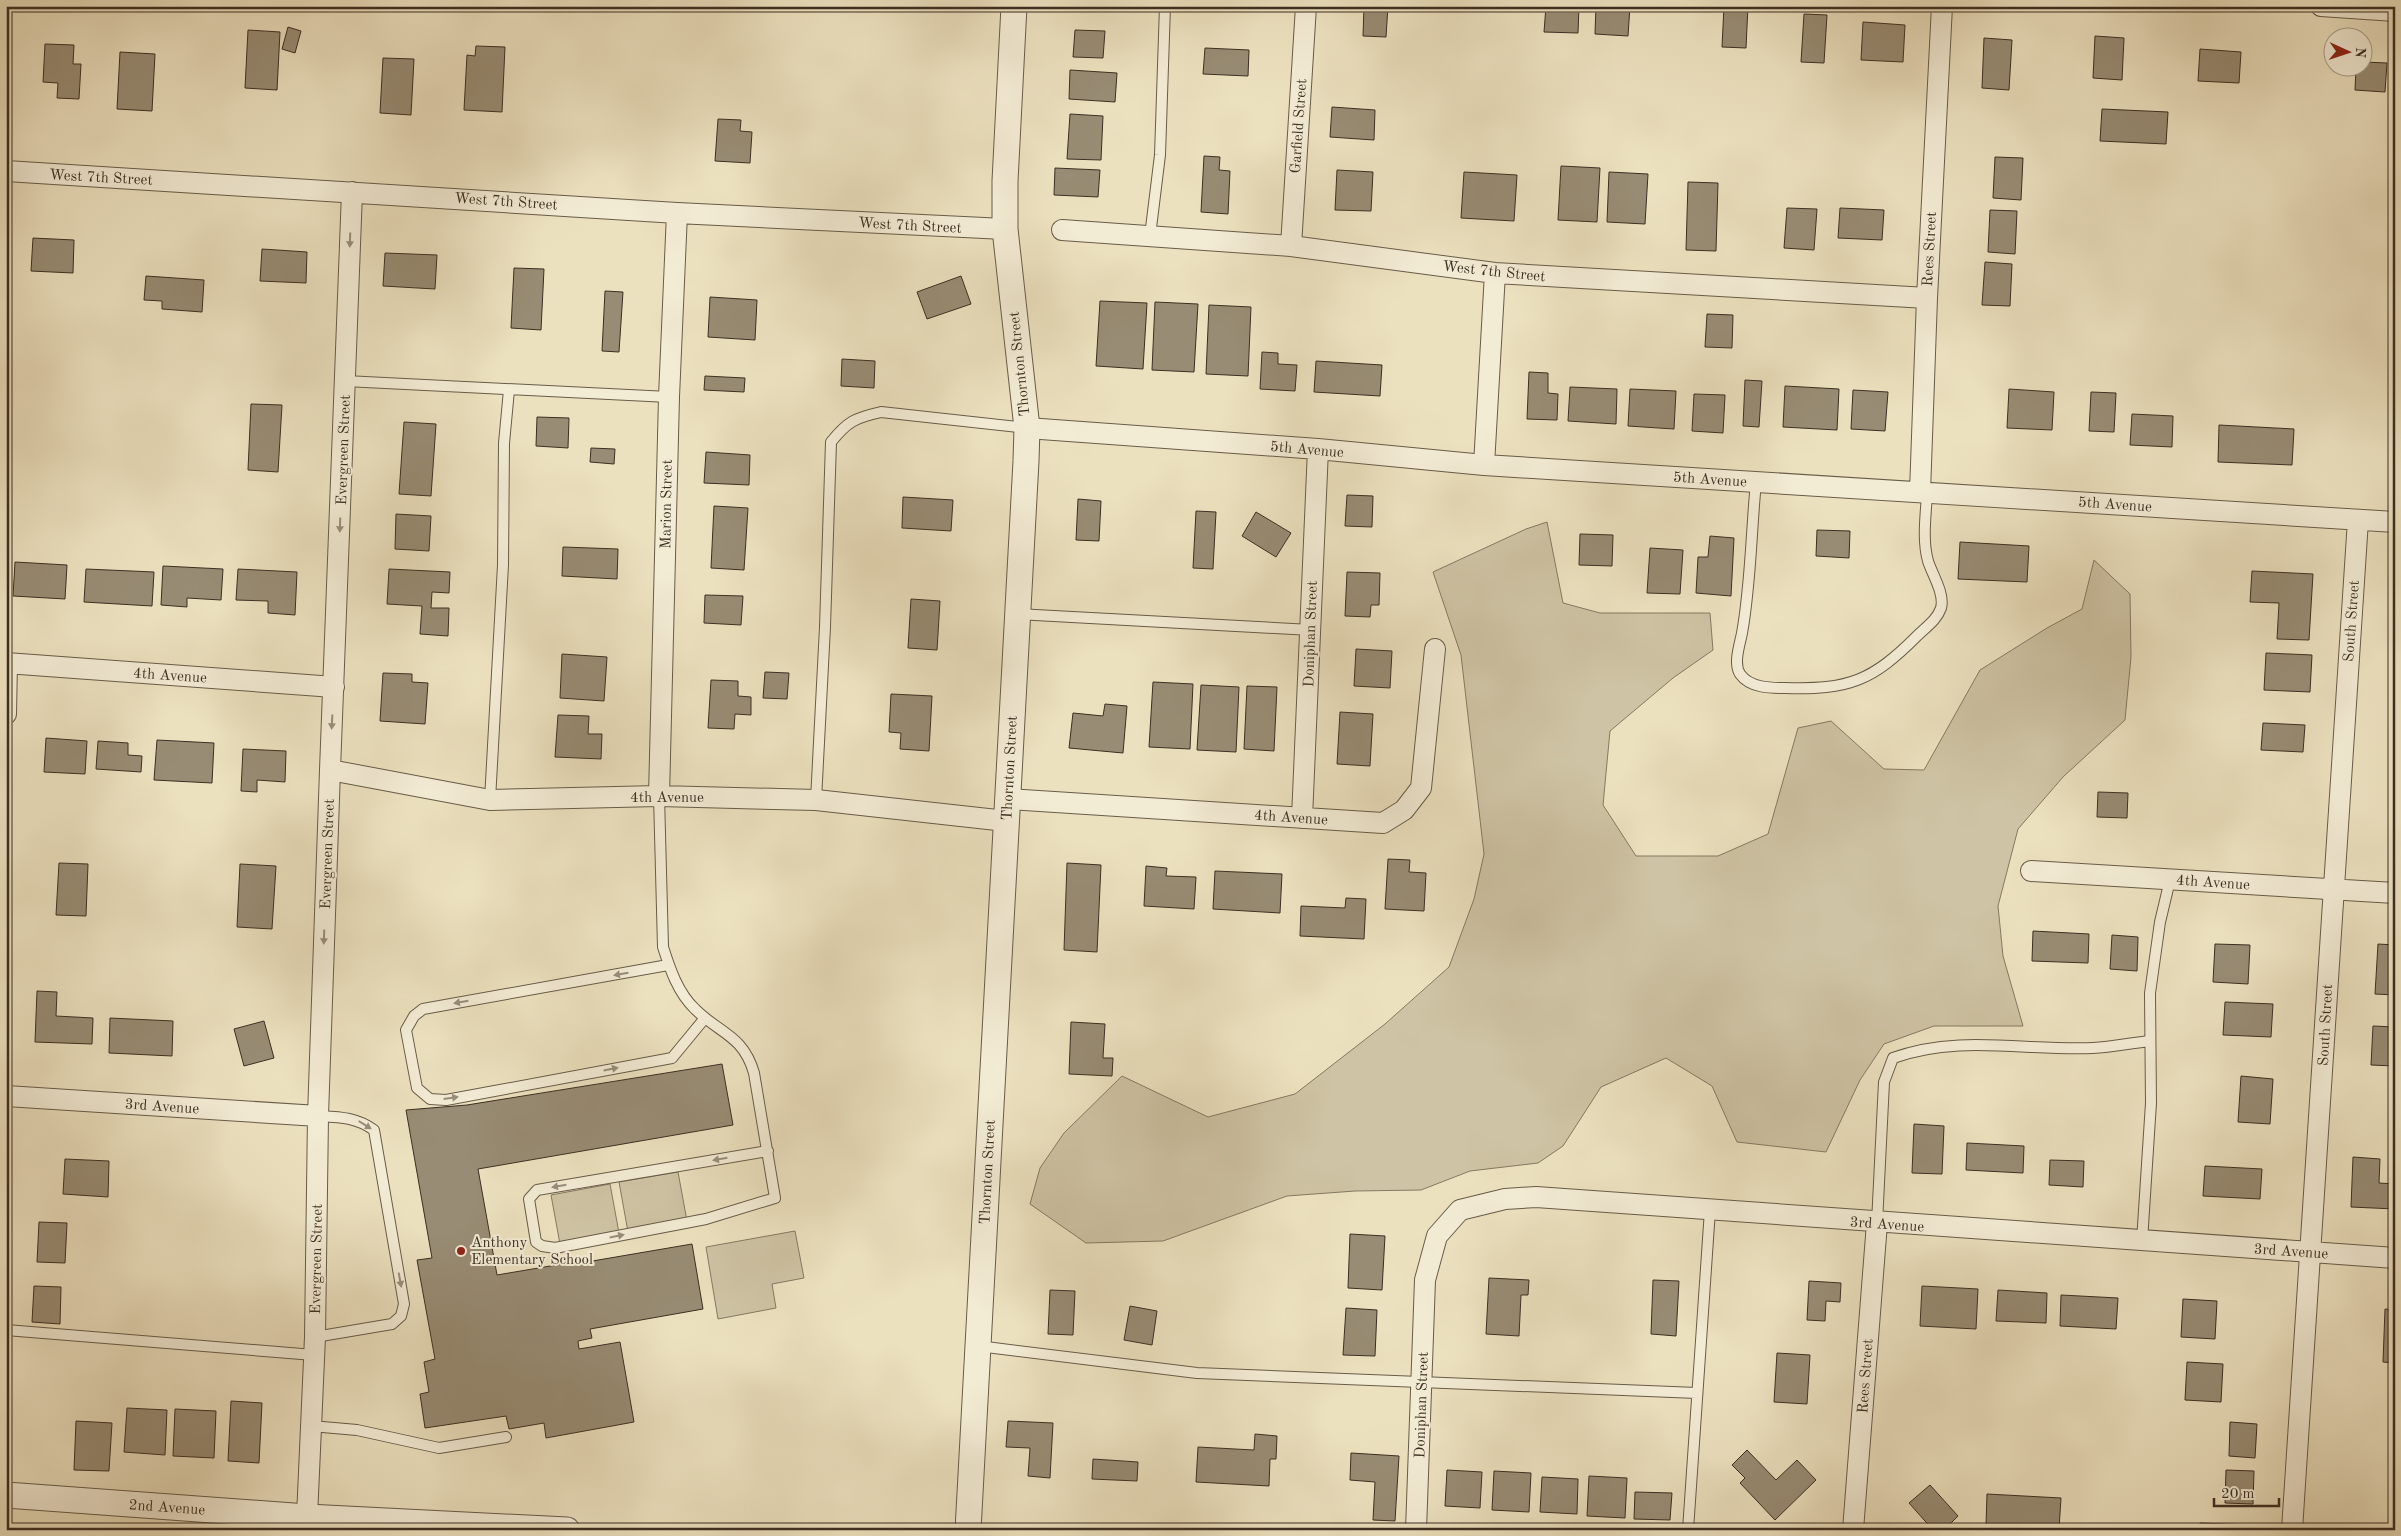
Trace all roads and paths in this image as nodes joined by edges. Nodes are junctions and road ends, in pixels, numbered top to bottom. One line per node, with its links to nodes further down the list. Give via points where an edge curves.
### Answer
1 (1014, 6): 10 (street, Thornton Street)
2 (1165, 6): 12 (lane, via 1160,155)
3 (1306, 6): 13 (street, Garfield Street)
4 (1942, 6): 15 (street, Rees Street)
5 (2321, 6): 6 (street)
6 (2395, 12)
7 (6, 171): 8 (street, West 7th Street)
8 (352, 192): 9 (street, West 7th Street); 16 (street, Evergreen Street, one-way to 16)
9 (678, 213): 10 (street, West 7th Street); 18 (street, Marion Street)
10 (1005, 230): 19 (street, Thornton Street)
11 (1062, 230): 12 (street, West 7th Street)
12 (1150, 236): 13 (street, West 7th Street)
13 (1290, 246): 14 (street, West 7th Street)
14 (1495, 274): 15 (street, West 7th Street); 21 (street)
15 (1926, 298): 23 (street, Rees Street)
16 (345, 381): 17 (lane); 30 (street, Evergreen Street, one-way to 30)
17 (509, 390): 18 (lane); 34 (lane, via 504,443 502,575)
18 (669, 397): 33 (street, Marion Street)
19 (1027, 428): 20 (street, 5th Avenue); 26 (street, Thornton Street); 35 (lane, via 881,412 858,417 845,424 831,442)
20 (1318, 449): 21 (street, 5th Avenue); 27 (street, Doniphan Street)
21 (1484, 464): 22 (street, 5th Avenue)
22 (1756, 482): 23 (street, 5th Avenue); 23 (lane, via 1747,598 1737,658 1739,672 1749,683 1770,688 1844,686 1879,671 1937,618 1942,605 1928,559)
23 (1924, 492): 24 (street, 5th Avenue)
24 (2358, 520): 25 (street, 5th Avenue); 40 (street, South Street)
25 (2395, 522)
26 (1017, 614): 27 (lane); 36 (street, Thornton Street)
27 (1311, 630): 37 (street, Doniphan Street)
28 (1435, 649): 37 (street, 4th Avenue, via 1421,788 1404,810 1382,822)
29 (7, 663): 30 (street, 4th Avenue); 31 (street)
30 (334, 687): 32 (street, Evergreen Street, one-way to 32)
31 (6, 714)
32 (330, 770): 34 (street, 4th Avenue); 46 (street, Evergreen Street, one-way to 46)
33 (659, 796): 34 (street, 4th Avenue); 35 (street, 4th Avenue); 42 (lane, via 663,947)
34 (490, 800)
35 (816, 800): 36 (street, 4th Avenue)
36 (1006, 810): 37 (street, 4th Avenue); 56 (street, Thornton Street)
37 (1302, 818)
38 (2032, 871): 39 (street, 4th Avenue)
39 (2170, 880): 40 (street, 4th Avenue); 44 (lane, via 2160,922 2150,993)
40 (2333, 890): 41 (street, 4th Avenue); 51 (street, South Street)
41 (2395, 893)
42 (668, 965): 43 (lane, via 684,996); 43 (lane, one-way to 43, via 423,1009 414,1016 406,1030 417,1088 430,1099 446,1100 672,1058)
43 (705, 1018): 47 (lane, via 744,1048 750,1061)
44 (2150, 1041): 49 (lane, via 2092,1048 1960,1044 1916,1049 1893,1058 1884,1091); 50 (lane, via 2151,1103)
45 (6, 1096): 46 (street, 3rd Avenue)
46 (318, 1116): 55 (street, Evergreen Street); 55 (lane, one-way to 55, via 361,1121 374,1130 404,1304 400,1316 392,1324)
47 (768, 1151): 47 (lane, one-way to 47, via 537,1190 529,1199 536,1242 555,1248 706,1219 775,1198)
48 (1710, 1210): 49 (street, 3rd Avenue); 53 (street, 3rd Avenue, via 1536,1197 1505,1199 1460,1210 1437,1236); 58 (lane)
49 (1877, 1223): 50 (street, 3rd Avenue); 67 (street, Rees Street)
50 (2142, 1241): 51 (street, 3rd Avenue)
51 (2311, 1253): 52 (street, 3rd Avenue); 68 (street, South Street)
52 (2395, 1258)
53 (1425, 1280): 57 (street, Doniphan Street)
54 (6, 1330): 55 (lane)
55 (314, 1346): 59 (street, Evergreen Street)
56 (978, 1346): 57 (lane, via 1197,1373); 64 (street, Thornton Street)
57 (1421, 1383): 58 (lane); 65 (street, Doniphan Street)
58 (1697, 1393): 66 (lane)
59 (311, 1426): 60 (lane, via 357,1430 439,1448); 62 (street, Evergreen Street)
60 (506, 1438)
61 (6, 1495): 62 (street, 2nd Avenue)
62 (307, 1517): 63 (street, 2nd Avenue)
63 (567, 1530)
64 (968, 1530)
65 (1416, 1530)
66 (1688, 1530)
67 (1853, 1530)
68 (2292, 1530)

